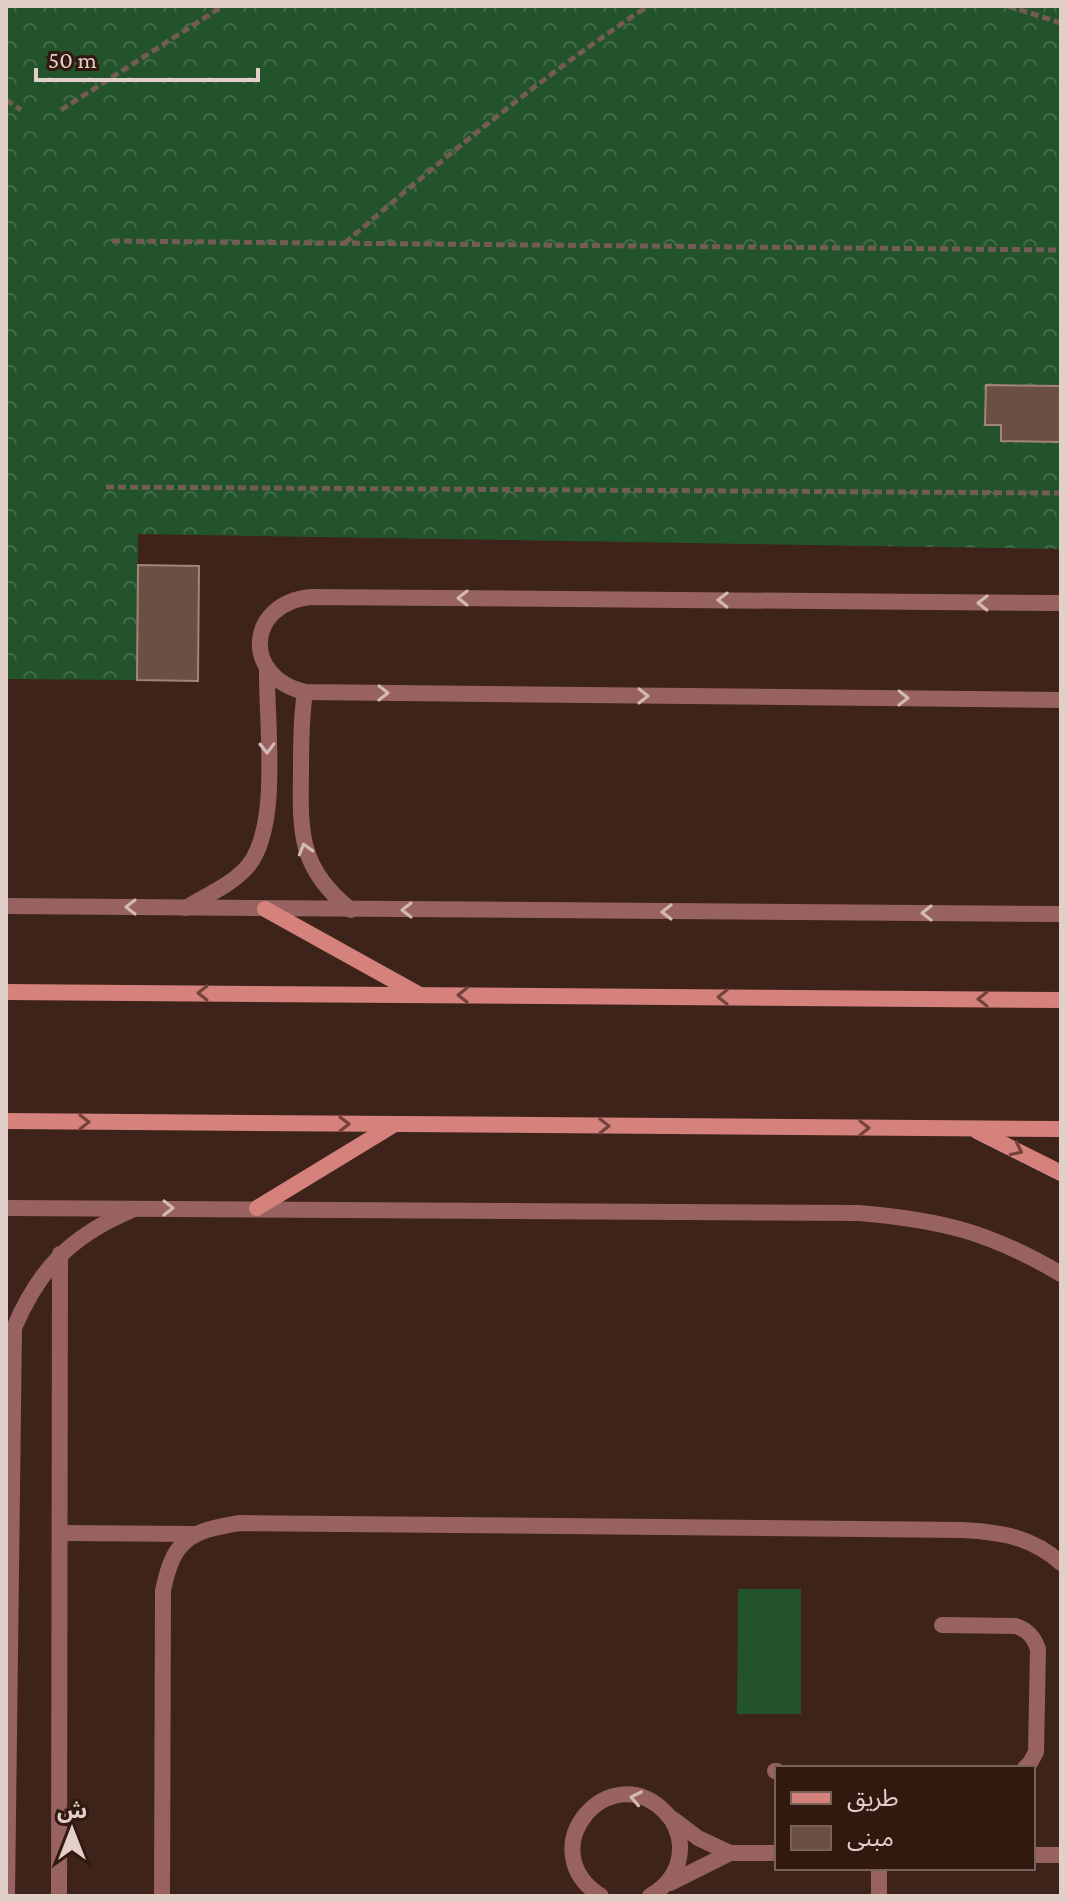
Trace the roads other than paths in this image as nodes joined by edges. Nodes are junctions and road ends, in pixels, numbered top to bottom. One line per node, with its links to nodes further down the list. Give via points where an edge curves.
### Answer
1 (1061, 603): 2 (street, one-way to 2, via 310,597 278,606 267,620 261,636)
2 (267, 670): 3 (street, via 277,681); 6 (street, one-way to 6, via 264,835 248,866)
3 (305, 692): 4 (street, one-way to 4); 8 (street, one-way to 3, via 319,880 302,841)
4 (1061, 700)
5 (6, 906): 6 (street, one-way to 5)
6 (186, 908): 7 (street)
7 (265, 909): 8 (street); 11 (main road)
8 (351, 910): 9 (street, one-way to 8)
9 (1061, 914)
10 (6, 992): 11 (main road, one-way to 10)
11 (419, 995): 12 (main road, one-way to 11)
12 (1061, 1000)
13 (6, 1121): 14 (main road, one-way to 14)
14 (395, 1124): 15 (main road, one-way to 15); 20 (main road)
15 (972, 1129): 16 (main road); 17 (main road, one-way to 17)
16 (1061, 1129)
17 (1061, 1173)
18 (138, 1207): 19 (street); 20 (street, one-way to 20); 21 (street, via 83,1235)
19 (6, 1208)
20 (257, 1208): 22 (street, via 859,1213 971,1231)
21 (60, 1254): 23 (street); 36 (street, via 41,1276 14,1328)
22 (1061, 1274)
23 (60, 1533): 24 (street); 37 (street)
24 (195, 1534): 25 (street, via 240,1523 963,1530 1026,1539); 38 (street, via 173,1555 163,1591)
25 (1061, 1563)
26 (942, 1625): 27 (street, via 1016,1626 1036,1641 1036,1752)
27 (1027, 1766)
28 (670, 1817): 29 (street); 34 (street, via 680,1853); 35 (street, one-way to 35, via 644,1797 628,1795 611,1796 590,1809 572,1845 580,1877)
29 (730, 1853): 30 (street); 34 (street)
30 (775, 1853)
31 (1035, 1855): 32 (street)
32 (1061, 1855)
33 (879, 1870): 39 (street)
34 (658, 1892)
35 (595, 1894)
36 (7, 1896)
37 (59, 1896)
38 (162, 1896)
39 (879, 1896)

